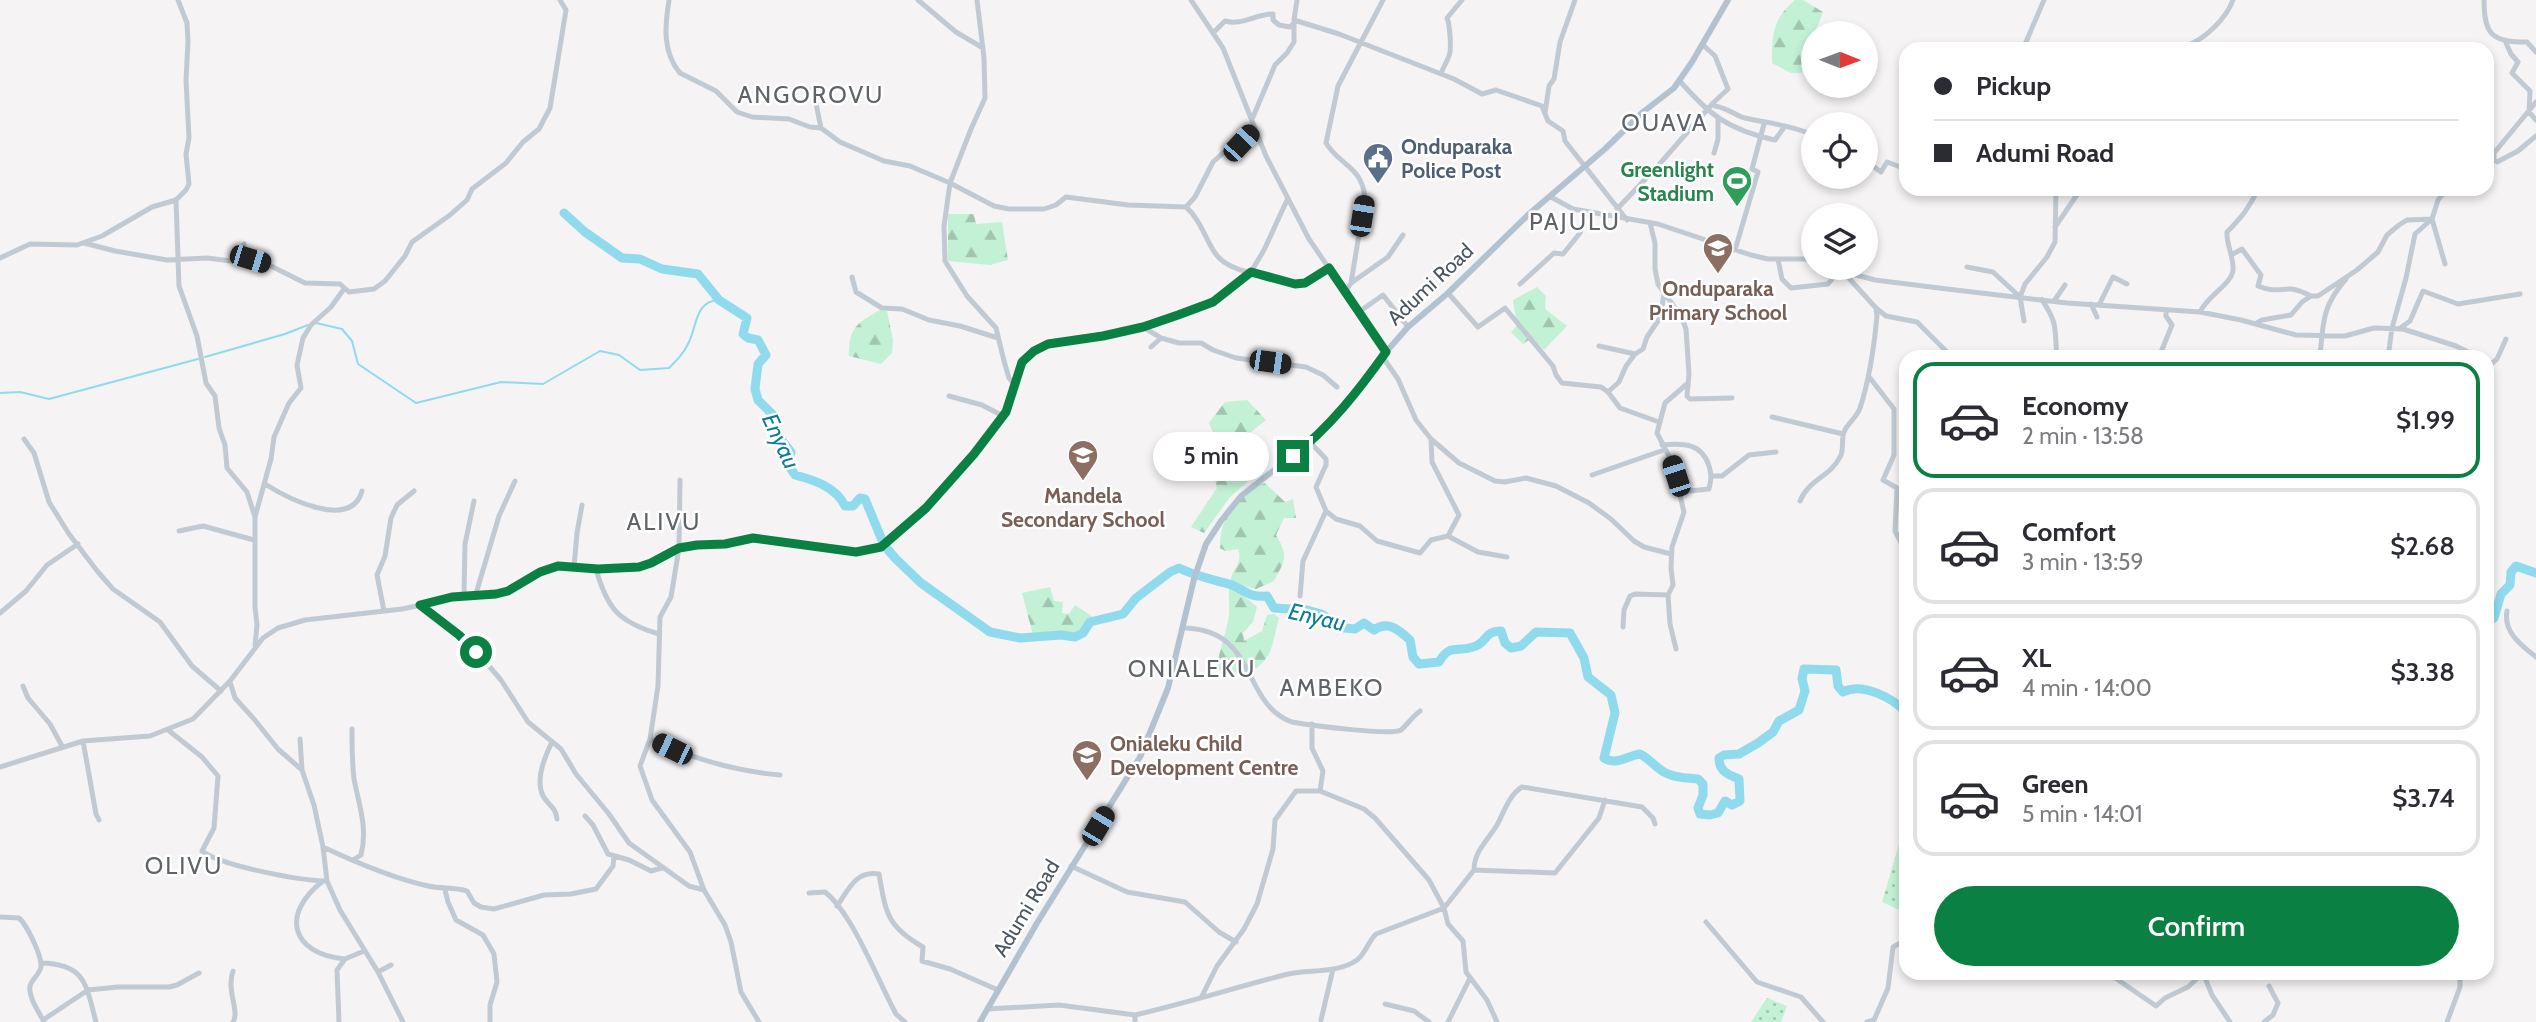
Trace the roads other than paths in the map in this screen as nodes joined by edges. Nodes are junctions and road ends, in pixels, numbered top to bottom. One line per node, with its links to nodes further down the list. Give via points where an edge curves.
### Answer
1 (178, 0): 54 (street, via 187,23 190,138 188,188)
2 (560, 0): 86 (street, via 566,10 561,49 550,108 539,129 493,175 472,189 467,200 443,222 412,242 385,281 374,289)
3 (669, 0): 37 (street, via 666,40 680,73 716,91 737,112)
4 (918, 0): 22 (street)
5 (977, 0): 22 (street)
6 (1191, 0): 16 (street)
7 (1297, 0): 15 (street)
8 (1383, 0): 19 (street)
9 (1462, 0): 24 (street, via 1447,18 1450,52)
10 (1575, 0): 31 (street, via 1560,42)
11 (1728, 0): 21 (main road, Adumi Road)
12 (2044, 0): 17 (street)
13 (2233, 0): 18 (street, via 2207,33)
14 (2484, 0): 20 (street, via 2490,32)
15 (1294, 20): 16 (street, via 1290,27 1279,25 1273,14 1259,14 1238,23 1225,21); 19 (street); 32 (street, via 1294,42 1275,65)
16 (1214, 32): 32 (street)
17 (2026, 42)
18 (2192, 42)
19 (1362, 43): 24 (street); 82 (street, via 1338,86 1326,143 1353,169 1364,188)
20 (2506, 43): 23 (street, via 2527,43); 30 (street, via 2518,62 2512,73 2530,91)
21 (1703, 45): 25 (main road, Adumi Road); 28 (street, via 1715,56 1728,89)
22 (983, 48): 47 (street, via 985,98)
23 (2536, 52)
24 (1441, 74): 31 (street, via 1482,94 1496,90 1542,106)
25 (1679, 80): 29 (street); 44 (main road, Adumi Road)
26 (813, 89): 37 (street)
27 (2536, 102): 30 (street)
28 (1713, 103): 29 (street); 35 (street)
29 (1707, 109): 33 (street); 56 (street)
30 (2529, 112): 34 (street); 43 (street)
31 (1545, 113): 44 (street)
32 (1252, 118): 38 (street)
33 (1718, 119): 41 (street); 42 (street)
34 (2536, 120)
35 (1764, 124): 36 (street); 41 (street)
36 (1785, 126): 39 (street); 41 (street, via 1774,140)
37 (821, 128): 47 (street, via 840,142)
38 (1255, 128): 53 (street); 55 (street, via 1213,162)
39 (1801, 130)
40 (2536, 136): 43 (street, via 2506,159 2497,162)
41 (1760, 137): 66 (street, via 1752,169 1758,172)
42 (1714, 153)
43 (2494, 153)
44 (1585, 165): 52 (main road, Adumi Road); 56 (street)
45 (1899, 166): 46 (street, via 1887,162 1881,172)
46 (1878, 170)
47 (950, 183): 55 (street, via 1009,209 1044,209 1066,197); 109 (street, via 945,261 967,296 994,325)
48 (2056, 196): 62 (street)
49 (2076, 196): 62 (street)
50 (2254, 196): 67 (street, via 2227,232)
51 (2441, 196): 59 (street)
52 (1551, 197): 57 (street); 88 (main road, Adumi Road)
53 (1288, 198): 75 (street); 76 (street)
54 (176, 200): 64 (street, via 152,207); 72 (street)
55 (1186, 207): 76 (street, via 1223,263)
56 (1617, 209): 58 (street); 60 (street)
57 (1587, 212): 58 (street); 83 (street, via 1580,233 1563,254 1554,253)
58 (1607, 213): 60 (street)
59 (2431, 219): 73 (street); 78 (street, via 2399,225 2378,252); 106 (street, via 2415,234)
60 (1627, 220): 61 (street)
61 (1650, 223): 66 (street); 89 (street, via 1656,279)
62 (2055, 227): 92 (street, via 2055,242)
63 (1403, 235): 82 (street, via 1388,257)
64 (84, 243): 68 (street, via 30,244); 72 (street)
65 (244, 243): 69 (street)
66 (1735, 250): 70 (street)
67 (2231, 255): 91 (street, via 2242,249 2261,275 2258,286 2290,288); 100 (street, via 2232,275)
68 (0, 258)
69 (240, 259): 72 (street); 86 (street, via 269,265 305,283 333,282)
70 (1778, 259): 71 (street); 79 (street, via 1782,279 1791,288)
71 (1801, 259)
72 (177, 260): 152 (street, via 181,293 197,336 206,383 215,396 227,468 247,492)
73 (2445, 264)
74 (1967, 267): 92 (street, via 1993,272)
75 (1329, 268): 76 (street, via 1295,284); 87 (street)
76 (1251, 272): 104 (street, via 1213,302)
77 (852, 277): 109 (street, via 856,292 881,308 902,309)
78 (2348, 277): 91 (street); 108 (street, via 2326,306)
79 (1832, 280)
80 (1849, 280): 97 (street)
81 (1874, 280): 92 (street)
82 (1351, 283): 87 (street)
83 (1520, 284)
84 (2127, 284): 96 (street, via 2113,277)
85 (2065, 285): 94 (street)
86 (344, 289): 143 (street, via 303,338 297,365 301,388 274,437)
87 (1346, 291): 99 (street)
88 (1448, 293): 105 (main road, Adumi Road); 127 (street, via 1478,327 1505,308 1562,383 1595,385)
89 (1664, 294): 121 (street, via 1660,318 1643,349); 124 (street, via 1686,329)
90 (2520, 294): 107 (street, via 2458,304 2423,291 2410,321)
91 (2311, 296): 103 (street, via 2291,315)
92 (2020, 297): 93 (street); 102 (street)
93 (2042, 300): 94 (street); 115 (street, via 2052,315)
94 (2054, 301): 95 (street)
95 (2091, 304): 96 (street); 101 (street)
96 (2099, 304): 98 (street)
97 (1876, 308): 114 (street, via 1886,316 1917,322); 123 (street)
98 (2166, 310): 100 (street); 116 (street, via 2172,325)
99 (1359, 312): 105 (street, via 1383,295); 120 (street)
100 (2200, 312): 103 (street)
101 (2097, 317)
102 (2024, 321)
103 (2255, 324): 108 (street, via 2283,333)
104 (1143, 327): 110 (street); 125 (street, via 1040,347 1022,362)
105 (1408, 327): 120 (main road, Adumi Road)
106 (2392, 328): 107 (street); 108 (street); 118 (street)
107 (2399, 329): 119 (street)
108 (2322, 336): 117 (street)
109 (998, 338): 125 (street)
110 (1161, 338): 113 (street); 126 (street, via 1201,343 1241,359 1306,367)
111 (2506, 339): 122 (street)
112 (1600, 346): 121 (street)
113 (1151, 347)
114 (1945, 350)
115 (2057, 350)
116 (2162, 350)
117 (2321, 350)
118 (2389, 350)
119 (2464, 350)
120 (1384, 354): 135 (street, via 1411,411); 136 (main road, Adumi Road, via 1349,402)
121 (1635, 354): 127 (street)
122 (2494, 362)
123 (1870, 378): 133 (street, via 1859,410); 144 (street, via 1894,410 1894,455 1883,480)
124 (1688, 383): 129 (street, via 1688,398); 132 (street, via 1665,403)
125 (1014, 384): 130 (street)
126 (1337, 387)
127 (1608, 392): 132 (street, via 1620,408)
128 (949, 396): 130 (street)
129 (1732, 398)
130 (1003, 416): 158 (street, via 926,508 883,544 856,552 753,538)
131 (1772, 417): 133 (street)
132 (1659, 422): 137 (street, via 1657,433)
133 (1843, 434): 149 (street, via 1840,457 1807,487)
134 (24, 439): 157 (street, via 37,460 49,502)
135 (1431, 439): 154 (street, via 1432,462 1459,514); 159 (street, via 1484,477 1501,482 1526,478 1556,486 1611,519 1644,547)
136 (1310, 442): 151 (street, via 1326,459 1316,487); 171 (main road, Adumi Road, via 1232,506 1206,544)
137 (1663, 447): 139 (street); 140 (street, via 1684,444 1699,449); 147 (street)
138 (1776, 452): 140 (street, via 1749,455 1721,476)
139 (1592, 475)
140 (1712, 476): 147 (street, via 1707,490)
141 (680, 480): 158 (street)
142 (515, 481): 166 (street, via 499,516)
143 (265, 484): 145 (street, via 298,501 342,511 352,507); 152 (street)
144 (1897, 489): 155 (street, via 1895,531)
145 (362, 491)
146 (414, 491): 168 (street, via 397,505 390,519 377,575)
147 (1680, 492): 159 (street, via 1683,518)
148 (474, 501): 163 (street, via 465,544)
149 (1800, 501)
150 (582, 505): 161 (street)
151 (1326, 511): 154 (street, via 1360,526 1377,541 1420,553 1431,540); 164 (street, via 1303,561)
152 (255, 517): 156 (street)
153 (179, 531): 156 (street, via 203,526)
154 (1448, 536): 160 (street, via 1478,552)
155 (1899, 539)
156 (254, 540): 174 (street)
157 (78, 544): 170 (street, via 47,565); 179 (street, via 113,589 160,622 192,666)
158 (679, 548): 162 (street, via 639,567); 173 (street)
159 (1671, 554): 165 (street, via 1673,585)
160 (1507, 557)
161 (574, 567): 162 (street); 166 (street, via 551,568 508,591)
162 (596, 569): 173 (street, via 612,609 638,628)
163 (464, 596): 166 (street); 167 (street)
164 (1300, 596)
165 (1668, 596): 172 (street, via 1630,596); 175 (street)
166 (475, 597)
167 (420, 605): 168 (street); 187 (street, via 476,652 528,722)
168 (384, 611): 174 (street, via 288,624 263,638)
169 (2507, 611): 176 (street, via 2509,630)
170 (0, 613)
171 (1183, 628): 181 (street, via 1214,634 1232,645 1277,714 1292,722); 201 (main road, Adumi Road, via 1168,688 1148,740)
172 (1623, 628)
173 (659, 634): 185 (street)
174 (255, 649): 177 (street)
175 (1676, 649)
176 (2536, 657)
177 (230, 681): 179 (street); 190 (street, via 235,698)
178 (23, 686): 188 (street)
179 (221, 691): 183 (street, via 193,719)
180 (1420, 711): 181 (street, via 1400,730)
181 (1312, 724): 192 (street, via 1312,748 1323,771)
182 (352, 729): 200 (street, via 352,762 364,840 361,855)
183 (169, 730): 186 (street, via 150,736); 204 (street, via 218,776 215,828 202,851 244,867)
184 (300, 739): 190 (street)
185 (650, 739): 191 (street, via 722,767); 206 (street, via 640,766 645,785 690,852)
186 (83, 741): 188 (street); 196 (street)
187 (552, 742): 195 (street, via 544,759 541,786); 202 (street, via 629,843)
188 (62, 746): 189 (street)
189 (0, 767)
190 (302, 770): 198 (street)
191 (780, 775)
192 (1320, 791): 209 (street, via 1375,818 1429,880); 212 (street, via 1296,791 1277,817 1263,889)
193 (1605, 800): 197 (street, via 1642,807); 203 (street, via 1599,818 1555,873); 203 (street, via 1522,787 1482,844)
194 (585, 816): 199 (street, via 604,851)
195 (557, 819)
196 (99, 820)
197 (1655, 824)
198 (323, 847): 200 (street); 204 (street)
199 (614, 856): 202 (street, via 651,870); 205 (street, via 613,866 596,889 544,895 501,909 481,907 467,891)
200 (353, 860): 205 (street)
201 (1071, 866): 212 (street, via 1127,892 1185,902); 229 (main road, Adumi Road)
202 (662, 868): 206 (street, via 689,887)
203 (1474, 870): 209 (street)
204 (325, 881): 214 (street); 215 (street, via 306,896 298,916 298,933 311,950)
205 (445, 890): 240 (street, via 456,920 483,935 494,954 497,982)
206 (704, 890): 241 (street, via 729,934 741,992)
207 (809, 893): 208 (street, via 825,892)
208 (837, 906): 229 (street, via 855,879 879,874 891,921 900,933 923,947 922,961); 242 (street, via 896,1014)
209 (1444, 908): 218 (street, via 1376,934 1360,957); 222 (street, via 1448,924 1463,941)
210 (0, 917): 216 (street, via 19,918 25,924)
211 (1706, 922): 247 (street, via 1757,982 1801,997)
212 (1236, 942): 230 (street)
213 (1899, 944): 248 (street, via 1893,947 1887,992 1874,1020)
214 (364, 951): 215 (street); 220 (street)
215 (345, 960): 238 (street, via 336,976)
216 (41, 963): 228 (street, via 68,965); 235 (street, via 30,988)
217 (391, 965): 220 (street)
218 (1333, 969): 230 (street, via 1289,974); 234 (street)
219 (233, 971): 237 (street)
220 (378, 972): 239 (street)
221 (199, 973): 228 (street, via 169,987)
222 (1470, 978): 245 (street); 246 (street)
223 (2118, 980): 224 (street, via 2155,1006)
224 (2196, 980)
225 (2206, 980): 249 (street)
226 (2460, 980): 251 (street)
227 (2269, 986): 250 (street, via 2278,1003)
228 (88, 990): 235 (street); 236 (street)
229 (998, 990): 232 (main road, Adumi Road)
230 (1202, 996): 233 (street)
231 (1385, 1004): 244 (street, via 1414,1011)
232 (987, 1009): 233 (street, via 1059,1005); 243 (main road, Adumi Road)
233 (1135, 1019)
234 (1321, 1020)
235 (44, 1021)
236 (96, 1022)
237 (233, 1022)
238 (339, 1022)
239 (403, 1022)
240 (490, 1022)
241 (759, 1022)
242 (905, 1022)
243 (980, 1022)
244 (1429, 1022)
245 (1448, 1022)
246 (1496, 1022)
247 (1823, 1022)
248 (1867, 1022)
249 (2230, 1022)
250 (2264, 1022)
251 (2447, 1022)

